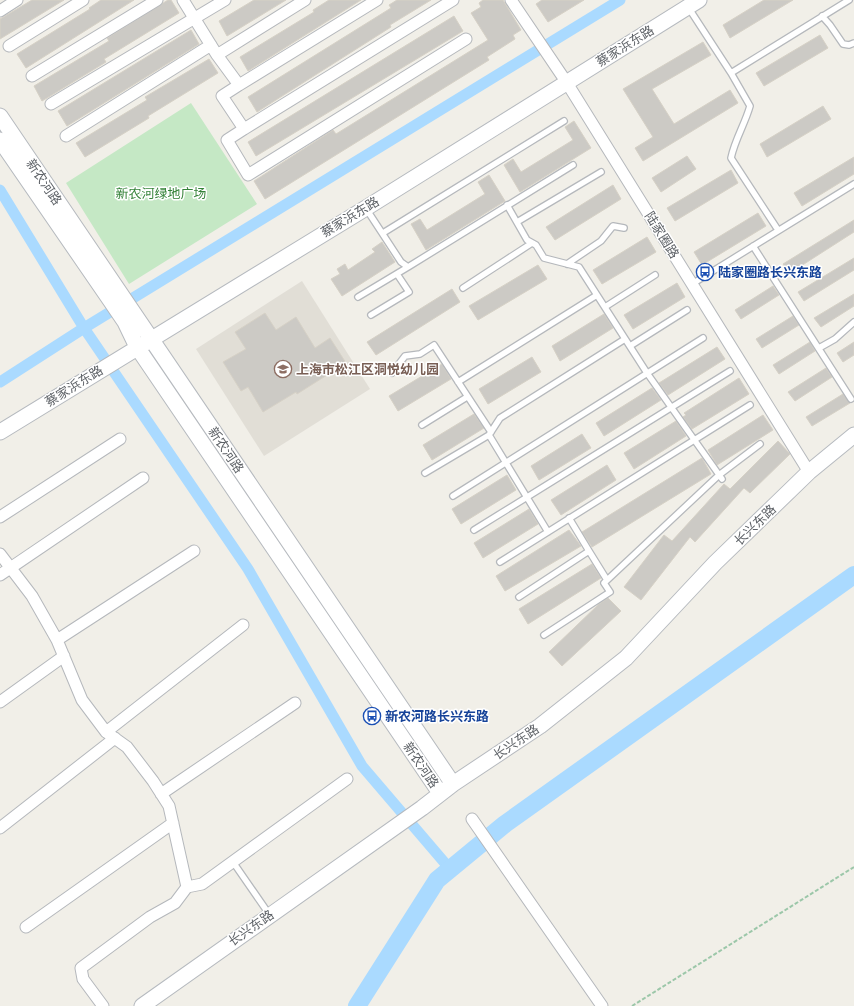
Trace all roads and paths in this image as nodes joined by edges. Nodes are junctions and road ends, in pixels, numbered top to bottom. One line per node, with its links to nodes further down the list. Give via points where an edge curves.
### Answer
1 (17, 0): 12 (street)
2 (83, 0): 18 (street)
3 (157, 0): 21 (street)
4 (183, 0): 14 (street)
5 (225, 0): 14 (street)
6 (306, 0): 19 (street)
7 (378, 0): 23 (street)
8 (454, 0): 27 (street)
9 (512, 0): 22 (street, 陆家圈路)
10 (848, 0): 13 (lane)
11 (693, 3): 20 (lane); 22 (street, 蔡家浜东路)
12 (0, 11)
13 (822, 16): 16 (lane, via 843,44); 20 (lane)
14 (194, 18): 17 (street); 24 (street)
15 (466, 39): 27 (street, via 248,175 227,140)
16 (854, 43)
17 (211, 45): 19 (street); 28 (street)
18 (9, 46)
19 (217, 54): 23 (street)
20 (731, 73): 37 (lane, via 750,106 735,140 731,158)
21 (32, 76)
22 (567, 83): 34 (street, 蔡家浜东路); 45 (street, 陆家圈路)
23 (239, 86): 27 (street, via 222,96)
24 (51, 104)
25 (0, 116): 48 (street, 新农河路)
26 (564, 121): 38 (lane)
27 (244, 129)
28 (66, 136)
29 (0, 140): 48 (street, 新农河路)
30 (573, 164): 33 (lane)
31 (601, 172): 35 (lane)
32 (854, 184): 37 (lane)
33 (507, 206): 35 (lane); 42 (lane)
34 (366, 208): 38 (lane); 56 (street, 蔡家浜东路)
35 (517, 222): 39 (lane, via 527,240)
36 (624, 228): 41 (lane, via 613,226 601,241)
37 (778, 230): 40 (lane)
38 (383, 233): 42 (lane, via 401,262)
39 (532, 243): 41 (lane, via 544,258); 46 (lane)
40 (753, 246): 45 (lane); 60 (lane)
41 (567, 264): 47 (lane, via 579,267)
42 (408, 267): 43 (lane)
43 (397, 274): 49 (lane); 52 (lane, via 409,292)
44 (655, 275): 50 (lane)
45 (692, 284): 77 (street, 陆家圈路)
46 (463, 288)
47 (597, 295): 50 (lane); 64 (lane)
48 (115, 297): 53 (street, 新农河路)
49 (358, 297)
50 (604, 307): 57 (lane)
51 (687, 310): 58 (lane)
52 (372, 315)
53 (130, 320): 56 (street, 新农河路); 59 (street, 新农河路)
54 (854, 322): 60 (lane, via 835,339)
55 (702, 338): 62 (lane)
56 (150, 339): 59 (street, 蔡家浜东路); 103 (street, 新农河路)
57 (625, 339): 58 (lane); 71 (lane, via 500,418)
58 (630, 346): 62 (lane)
59 (137, 347): 70 (street, 蔡家浜东路); 104 (street, 新农河路)
60 (819, 348): 66 (lane)
61 (730, 371): 68 (lane)
62 (647, 372): 68 (lane); 76 (lane)
63 (392, 373): 64 (lane, via 405,356 420,354 434,346)
64 (458, 382): 65 (lane)
65 (467, 397): 69 (lane); 71 (lane)
66 (852, 399)
67 (750, 405): 74 (lane)
68 (672, 407): 74 (lane); 82 (lane)
69 (422, 425)
70 (0, 432)
71 (490, 434): 76 (lane); 78 (lane)
72 (854, 435): 77 (street, 长兴东路)
73 (120, 439): 83 (street)
74 (695, 440): 79 (lane); 84 (lane)
75 (760, 444): 79 (lane)
76 (506, 462): 81 (lane); 82 (lane)
77 (809, 472): 103 (street, 长兴东路, via 715,563 626,658 540,726)
78 (425, 473)
79 (721, 477): 93 (lane)
80 (143, 478): 91 (street)
81 (453, 496)
82 (527, 497): 85 (lane); 86 (lane)
83 (0, 516)
84 (569, 518): 86 (lane); 88 (lane)
85 (474, 530)
86 (548, 532): 90 (lane)
87 (194, 551): 97 (street)
88 (589, 551): 93 (lane); 94 (lane)
89 (0, 554): 91 (street)
90 (500, 562)
91 (10, 568): 92 (street); 97 (street, via 32,596)
92 (0, 574)
93 (607, 580): 96 (lane, via 604,583 610,592)
94 (519, 597)
95 (243, 625): 101 (street)
96 (544, 635)
97 (57, 640): 98 (street)
98 (64, 656): 99 (street); 101 (street, via 82,700)
99 (0, 702)
100 (295, 702): 105 (street)
101 (111, 735): 105 (street, via 127,747); 108 (street)
102 (347, 779): 109 (street)
103 (453, 784): 104 (street, 长兴东路)
104 (440, 793): 112 (street, 长兴东路)
105 (161, 794): 107 (street, via 169,806)
106 (472, 819): 116 (street)
107 (173, 823): 111 (street); 113 (street)
108 (0, 828)
109 (232, 862): 111 (street, via 202,884); 112 (lane)
110 (854, 867): 117 (path)
111 (187, 887): 114 (street, via 175,903 150,917 80,968 83,979)
112 (270, 915): 115 (street, 长兴东路)
113 (26, 926)
114 (103, 1006)
115 (142, 1006)
116 (602, 1006)
117 (632, 1006)

